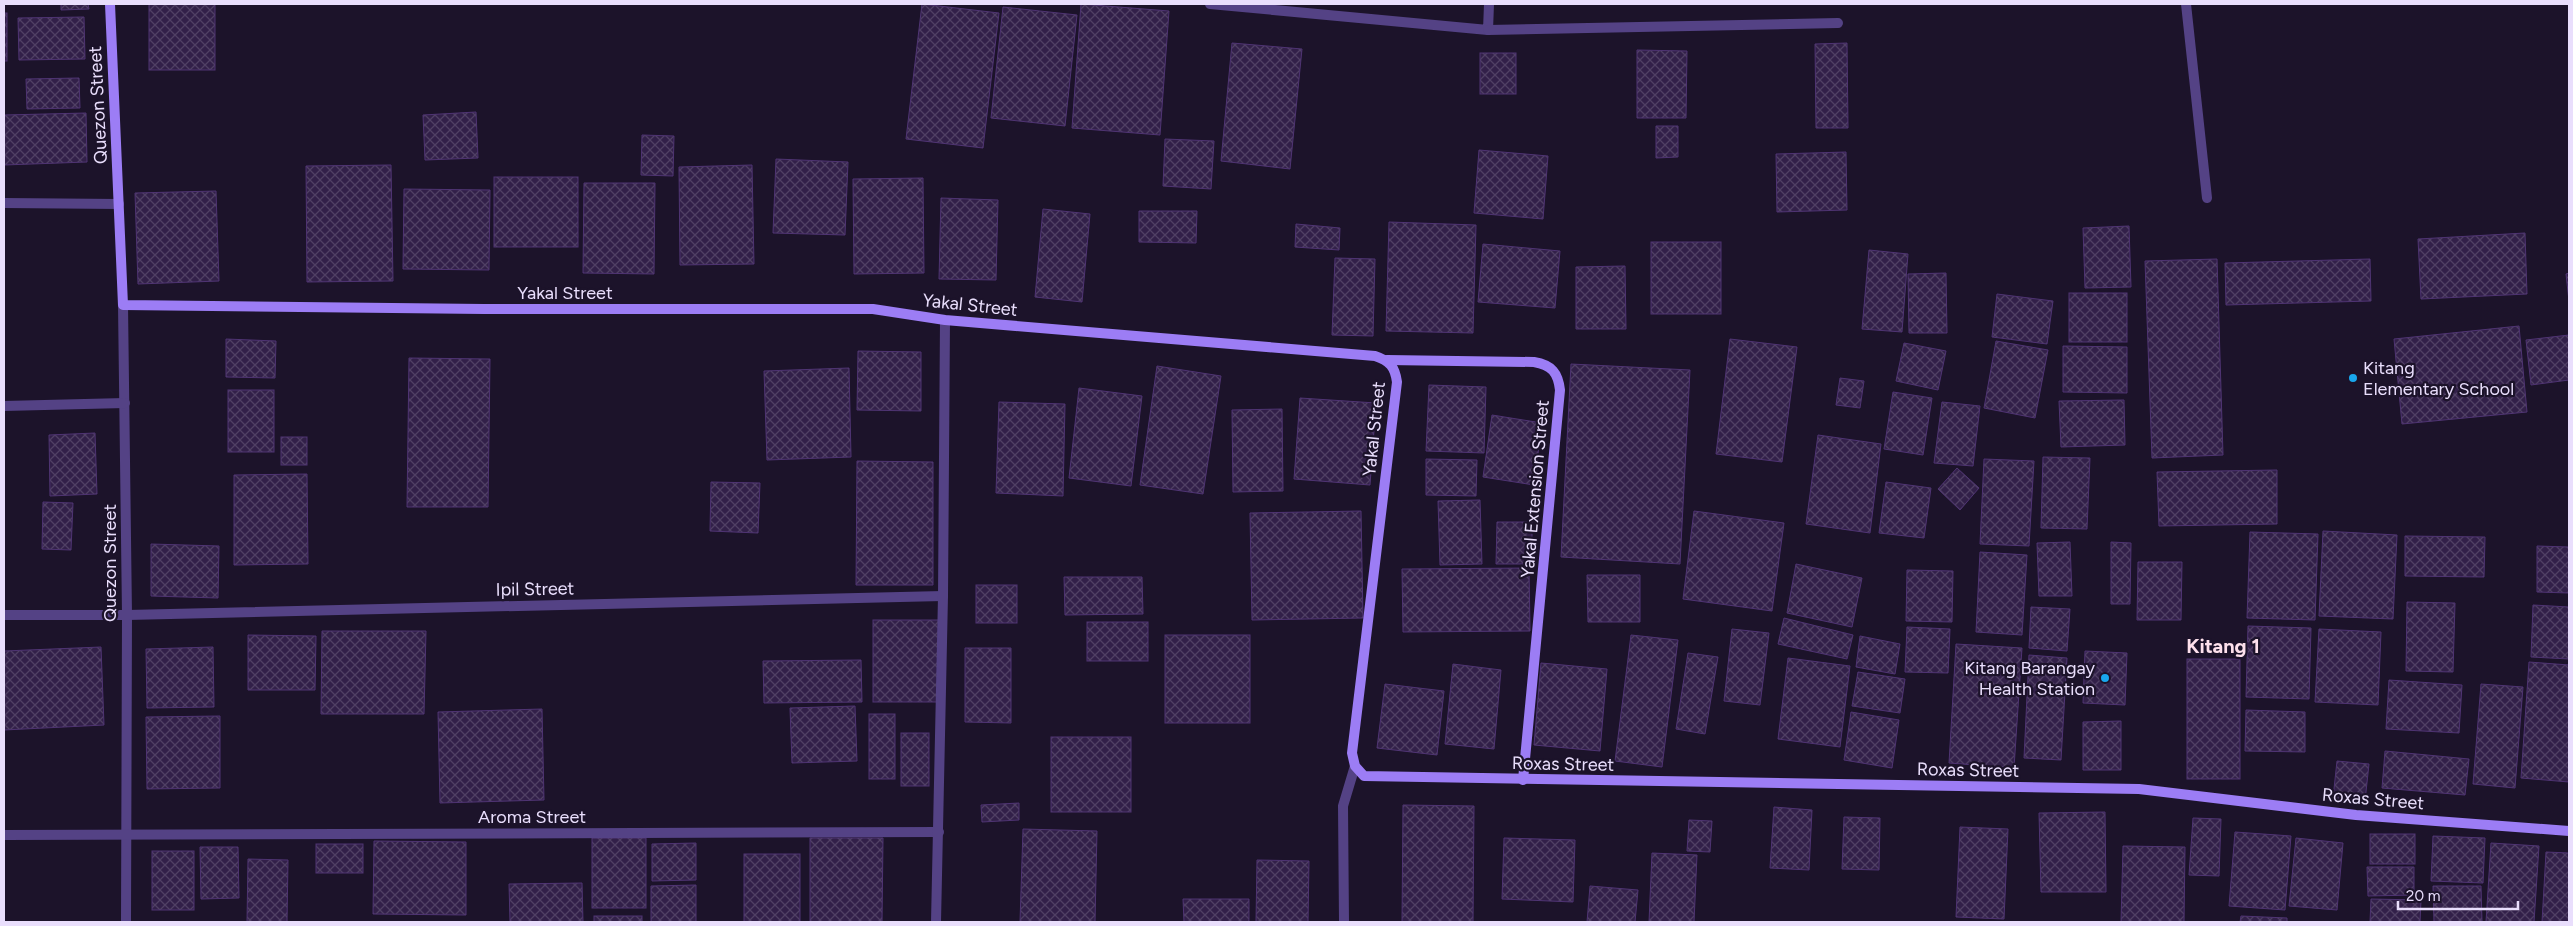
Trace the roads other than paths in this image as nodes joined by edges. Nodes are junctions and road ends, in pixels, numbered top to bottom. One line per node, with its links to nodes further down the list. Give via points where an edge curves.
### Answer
1 (110, 4): 9 (street, Quezon Street)
2 (1210, 4): 6 (street)
3 (1489, 4): 6 (street)
4 (2186, 4): 7 (street)
5 (1838, 23): 6 (street)
6 (1488, 30)
7 (2207, 198)
8 (4, 203): 9 (street)
9 (119, 204): 10 (street, Quezon Street)
10 (123, 306): 11 (street, Yakal Street, via 874,309); 13 (street, Quezon Street)
11 (945, 320): 12 (street, Yakal Street, via 1375,356); 15 (street)
12 (1387, 360): 18 (street, Yakal Street, via 1395,370 1397,382 1352,753); 19 (street, Yakal Extension Street, via 1534,362 1549,367 1559,379 1560,400)
13 (125, 404): 14 (street); 17 (street, Quezon Street)
14 (4, 406)
15 (943, 596): 17 (street, Ipil Street); 21 (street)
16 (4, 615): 17 (street, Ipil Street)
17 (127, 615): 22 (street, Quezon Street)
18 (1354, 766): 19 (street, Roxas Street, via 1364,776); 26 (street, via 1343,806)
19 (1523, 780): 20 (street, Roxas Street, via 2139,789 2356,815)
20 (2569, 831)
21 (939, 832): 22 (street, Aroma Street); 25 (street)
22 (126, 834): 23 (street, Aroma Street); 24 (street, Quezon Street)
23 (4, 835)
24 (126, 922)
25 (936, 922)
26 (1344, 922)

